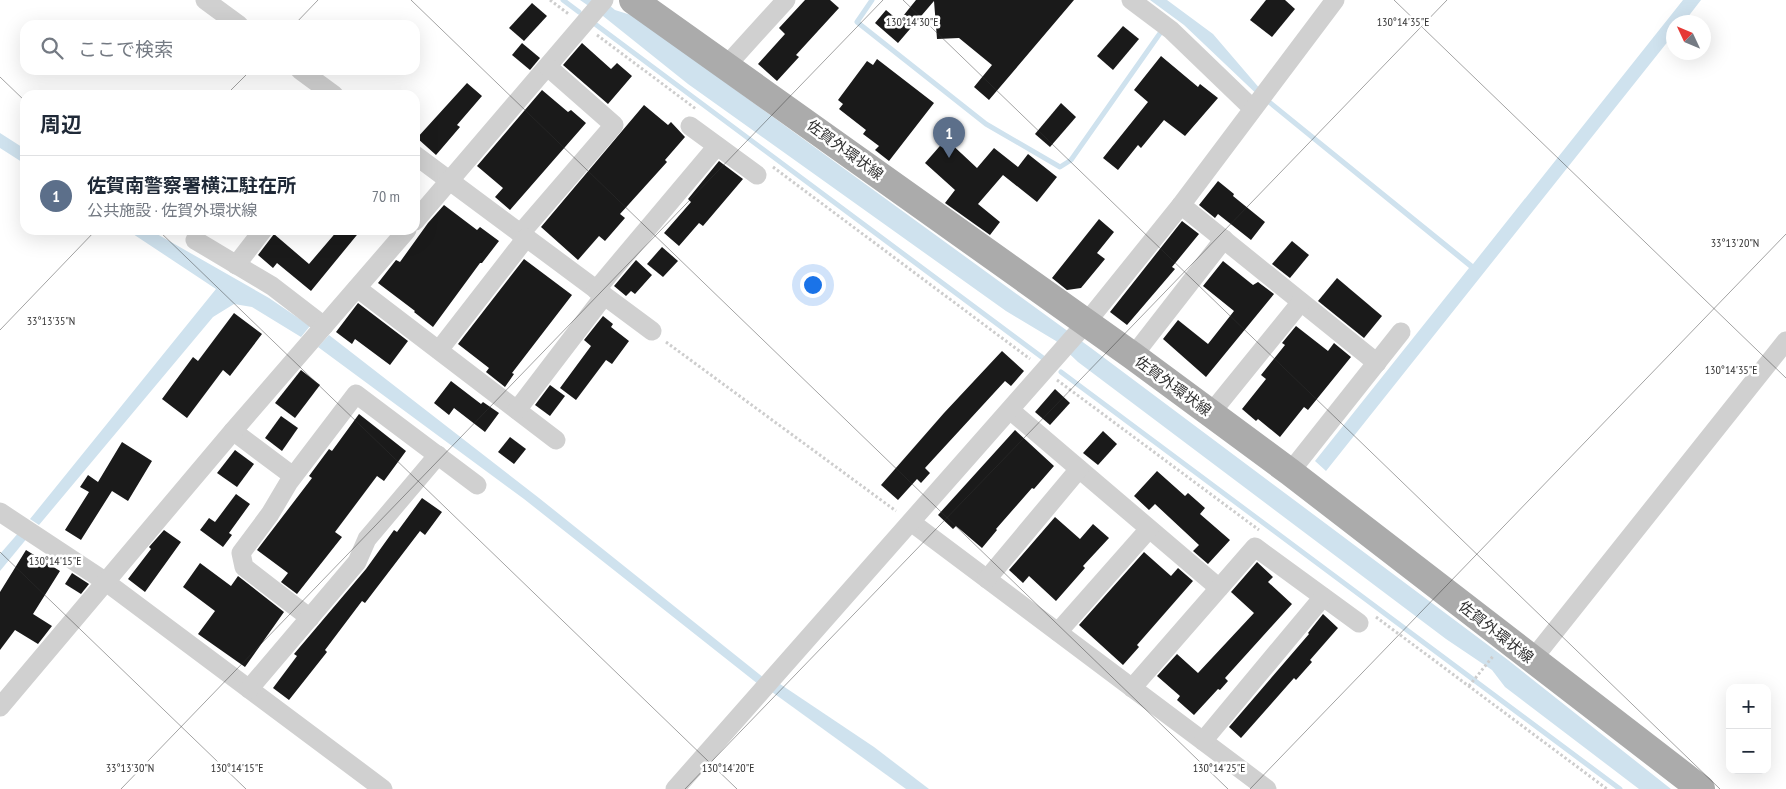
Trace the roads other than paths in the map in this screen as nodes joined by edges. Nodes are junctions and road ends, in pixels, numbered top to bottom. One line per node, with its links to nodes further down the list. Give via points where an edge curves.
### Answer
1 (205, 0): 7 (street)
2 (634, 0): 8 (main road, 佐賀外環状線)
3 (786, 0): 8 (street)
4 (1131, 0): 12 (street)
5 (1335, 0): 12 (street)
6 (594, 13): 9 (street)
7 (231, 20)
8 (727, 65): 30 (main road, 佐賀外環状線)
9 (548, 67): 17 (street); 22 (street, via 614,126)
10 (307, 75): 11 (street)
11 (327, 90)
12 (1259, 100): 18 (street)
13 (696, 120): 14 (street)
14 (717, 146): 16 (street); 27 (street)
15 (420, 159): 17 (street)
16 (762, 169)
17 (450, 181): 19 (street); 22 (street)
18 (1181, 205): 23 (street); 30 (street)
19 (420, 215)
20 (259, 235): 25 (street)
21 (403, 235): 26 (street)
22 (523, 236): 27 (street); 34 (street)
23 (1224, 239): 28 (street); 35 (street)
24 (195, 240): 25 (street)
25 (236, 265): 29 (street, via 272,286)
26 (357, 288): 29 (street); 34 (street)
27 (600, 293): 31 (street); 37 (street)
28 (1301, 302): 36 (street); 39 (street)
29 (324, 326): 40 (street)
30 (1084, 326): 35 (main road, 佐賀外環状線); 38 (street)
31 (652, 331)
32 (1401, 332): 36 (street)
33 (1786, 341): 57 (street)
34 (439, 350): 37 (street)
35 (1133, 356): 39 (main road, 佐賀外環状線)
36 (1377, 363): 44 (street)
37 (517, 410): 41 (street)
38 (1010, 410): 43 (street); 48 (street)
39 (1211, 413): 44 (main road, 佐賀外環状線)
40 (233, 430): 45 (street); 51 (street)
41 (556, 440)
42 (438, 455): 45 (street, via 356,394); 46 (street); 54 (street, via 367,539 356,562)
43 (1079, 469): 49 (street); 50 (street)
44 (1290, 472): 57 (main road, 佐賀外環状線)
45 (293, 476): 54 (street, via 241,552 244,567)
46 (478, 485)
47 (0, 512): 51 (street)
48 (911, 522): 50 (street); 63 (street)
49 (1150, 528): 52 (street); 56 (street)
50 (987, 579): 56 (street)
51 (106, 582): 59 (street); 60 (street)
52 (1219, 588): 53 (street, via 1255,547); 58 (street)
53 (1323, 597): 55 (street); 61 (street)
54 (310, 618): 59 (street)
55 (1366, 619)
56 (1058, 632): 58 (street)
57 (1532, 660): 65 (main road, 佐賀外環状線)
58 (1132, 688): 61 (street)
59 (249, 689): 62 (street)
60 (0, 707)
61 (1203, 741): 64 (street)
62 (383, 789)
63 (676, 789)
64 (1267, 789)
65 (1701, 789)

